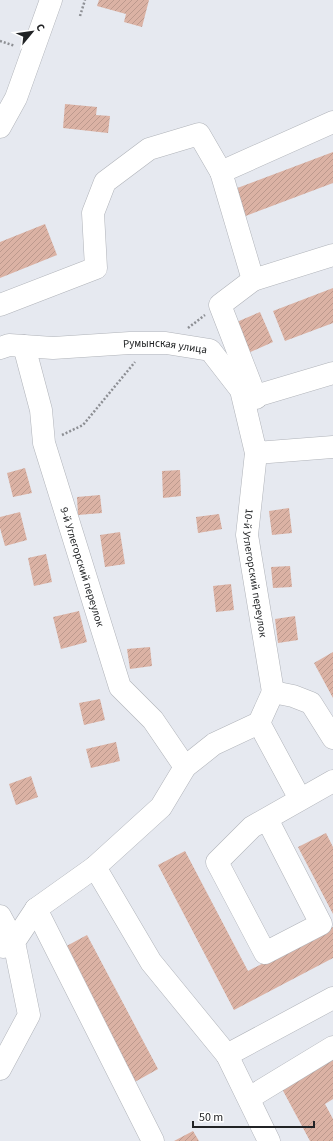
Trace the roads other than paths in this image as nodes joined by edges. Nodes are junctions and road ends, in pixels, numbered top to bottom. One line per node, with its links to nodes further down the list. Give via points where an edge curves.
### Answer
1 (51, 0): 3 (street, via 16,98)
2 (333, 122): 4 (street)
3 (0, 127)
4 (221, 172): 6 (street); 7 (street, via 199,134 149,149 105,182 93,214 96,268)
5 (333, 255): 6 (street)
6 (253, 280): 11 (street, via 220,305)
7 (0, 305)
8 (24, 346): 9 (street, Румынская улица, via 9,345); 13 (street, Румынская улица, via 53,348 166,343 210,350 241,390); 17 (street, 9-й Углегорский переулок, via 41,410 44,443 120,687 153,720)
9 (0, 348)
10 (333, 373): 11 (street)
11 (256, 396): 13 (street)
12 (333, 447): 13 (street)
13 (263, 452): 14 (street, 10-й Углегорский переулок, via 247,535)
14 (274, 692): 15 (street); 16 (street, via 311,703)
15 (258, 723): 17 (street, via 214,744); 19 (street)
16 (333, 738)
17 (185, 767): 21 (street, via 161,807)
18 (333, 780): 19 (street)
19 (300, 799): 20 (street)
20 (267, 819): 20 (street, via 252,827 217,862 265,954 321,924)
21 (95, 867): 22 (street); 27 (street, via 151,962)
22 (36, 909): 24 (street); 30 (street)
23 (0, 916): 24 (street)
24 (7, 945): 28 (street, via 29,1014)
25 (333, 998): 27 (street)
26 (333, 1047): 29 (street)
27 (227, 1056): 29 (street)
28 (0, 1069)
29 (249, 1098): 31 (street)
30 (153, 1141)
31 (268, 1141)

